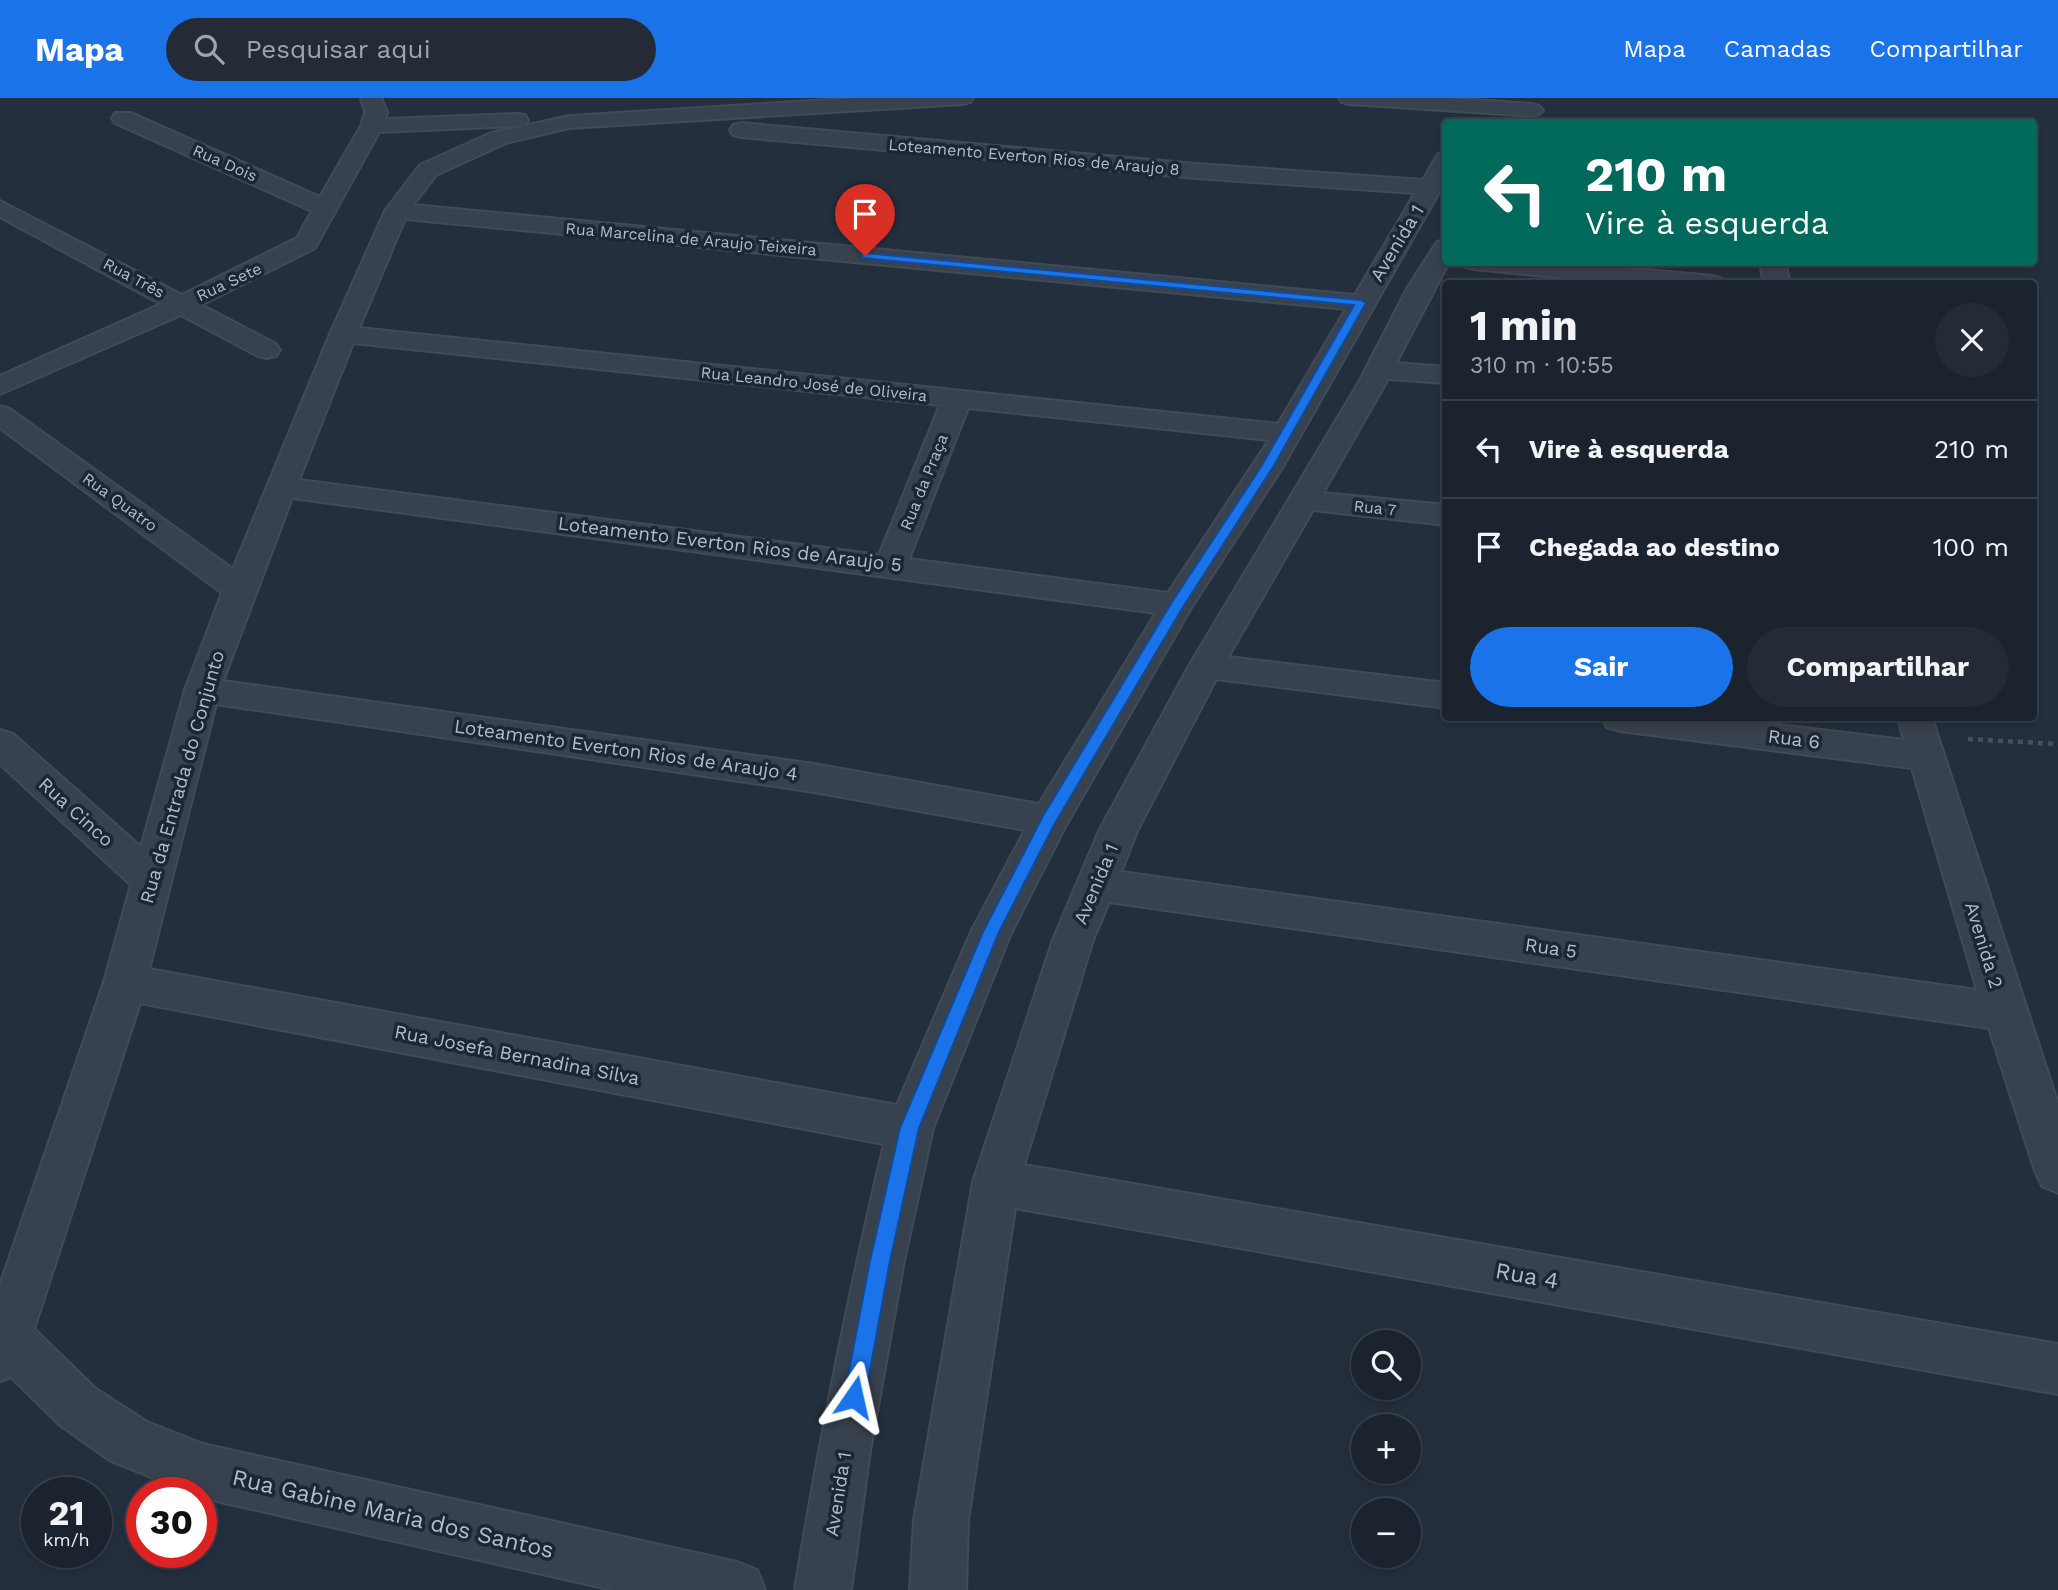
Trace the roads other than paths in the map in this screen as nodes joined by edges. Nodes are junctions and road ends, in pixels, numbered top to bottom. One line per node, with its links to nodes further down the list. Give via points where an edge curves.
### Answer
1 (371, 98): 10 (street, via 376,112)
2 (963, 98): 7 (street)
3 (1349, 98): 5 (street)
4 (1532, 110): 5 (street)
5 (1470, 114)
6 (124, 118): 14 (street, Rua Dois)
7 (640, 119): 9 (street); 12 (street, Loteamento Everton Rios de Araujo 8, via 1196,172)
8 (433, 122): 9 (street); 10 (street); 11 (street)
9 (569, 122): 11 (street, via 499,138)
10 (372, 125): 14 (street, Rua Sete)
11 (428, 170): 15 (street, Rua da Entrada do Conjunto)
12 (1438, 173): 19 (street, Avenida 1)
13 (0, 208): 20 (street, Rua Três)
14 (327, 209): 20 (street, Rua Sete, via 306,243)
15 (397, 211): 19 (street, Rua Marcelina de Araujo Teixeira); 21 (street, Rua da Entrada do Conjunto)
16 (1445, 266): 23 (street, Avenida 1)
17 (1538, 266): 18 (street)
18 (1674, 280)
19 (1361, 303): 28 (street, Avenida 1)
20 (183, 304): 22 (street, Rua Três); 25 (street, Rua Sete)
21 (343, 334): 26 (street, Rua Leandro José de Oliveira); 30 (street, Rua da Entrada do Conjunto)
22 (267, 350)
23 (1380, 370): 24 (street); 31 (street, Avenida 1)
24 (1442, 375)
25 (0, 386)
26 (957, 399): 28 (street, Rua Leandro José de Oliveira); 33 (street, Rua da Praça)
27 (0, 415): 34 (street, Rua Quatro)
28 (1285, 433): 29 (street, Avenida 1)
29 (1267, 467): 31 (street, Rua 7); 35 (street, Avenida 1)
30 (283, 487): 33 (street, Loteamento Everton Rios de Araujo 5); 34 (street, Rua da Entrada do Conjunto)
31 (1310, 490): 32 (street, Rua 7); 36 (street, Avenida 1)
32 (1442, 514)
33 (891, 565): 35 (street, Loteamento Everton Rios de Araujo 5)
34 (240, 590): 37 (street, Rua da Entrada do Conjunto)
35 (1177, 605): 42 (street, Avenida 1)
36 (1206, 666): 38 (street); 44 (street, Avenida 1, via 1118,831)
37 (202, 690): 42 (street, Loteamento Everton Rios de Araujo 4, via 774,772); 43 (street, Rua da Entrada do Conjunto)
38 (1442, 696)
39 (1668, 721): 40 (street, Rua 6)
40 (1921, 737): 46 (street, Avenida 2)
41 (0, 743): 43 (street, Rua Cinco)
42 (1049, 820): 47 (street, Avenida 1, via 991,932)
43 (152, 880): 45 (street, Rua da Entrada do Conjunto)
44 (1096, 884): 46 (street, Rua 5); 49 (street, Avenida 1, via 1073,940)
45 (125, 982): 47 (street, Rua Josefa Bernadina Silva); 50 (street, Rua da Entrada do Conjunto, via 70,1154)
46 (2005, 1012): 48 (street, Avenida 2)
47 (910, 1128): 53 (street, Avenida 1, via 846,1438)
48 (2058, 1171)
49 (996, 1182): 51 (street, Rua 4); 54 (street, Avenida 1, via 941,1520)
50 (2, 1342): 52 (street, Rua Gabine Maria dos Santos, via 78,1407 119,1435 203,1471)
51 (2058, 1369)
52 (737, 1590)
53 (823, 1590)
54 (938, 1590)

